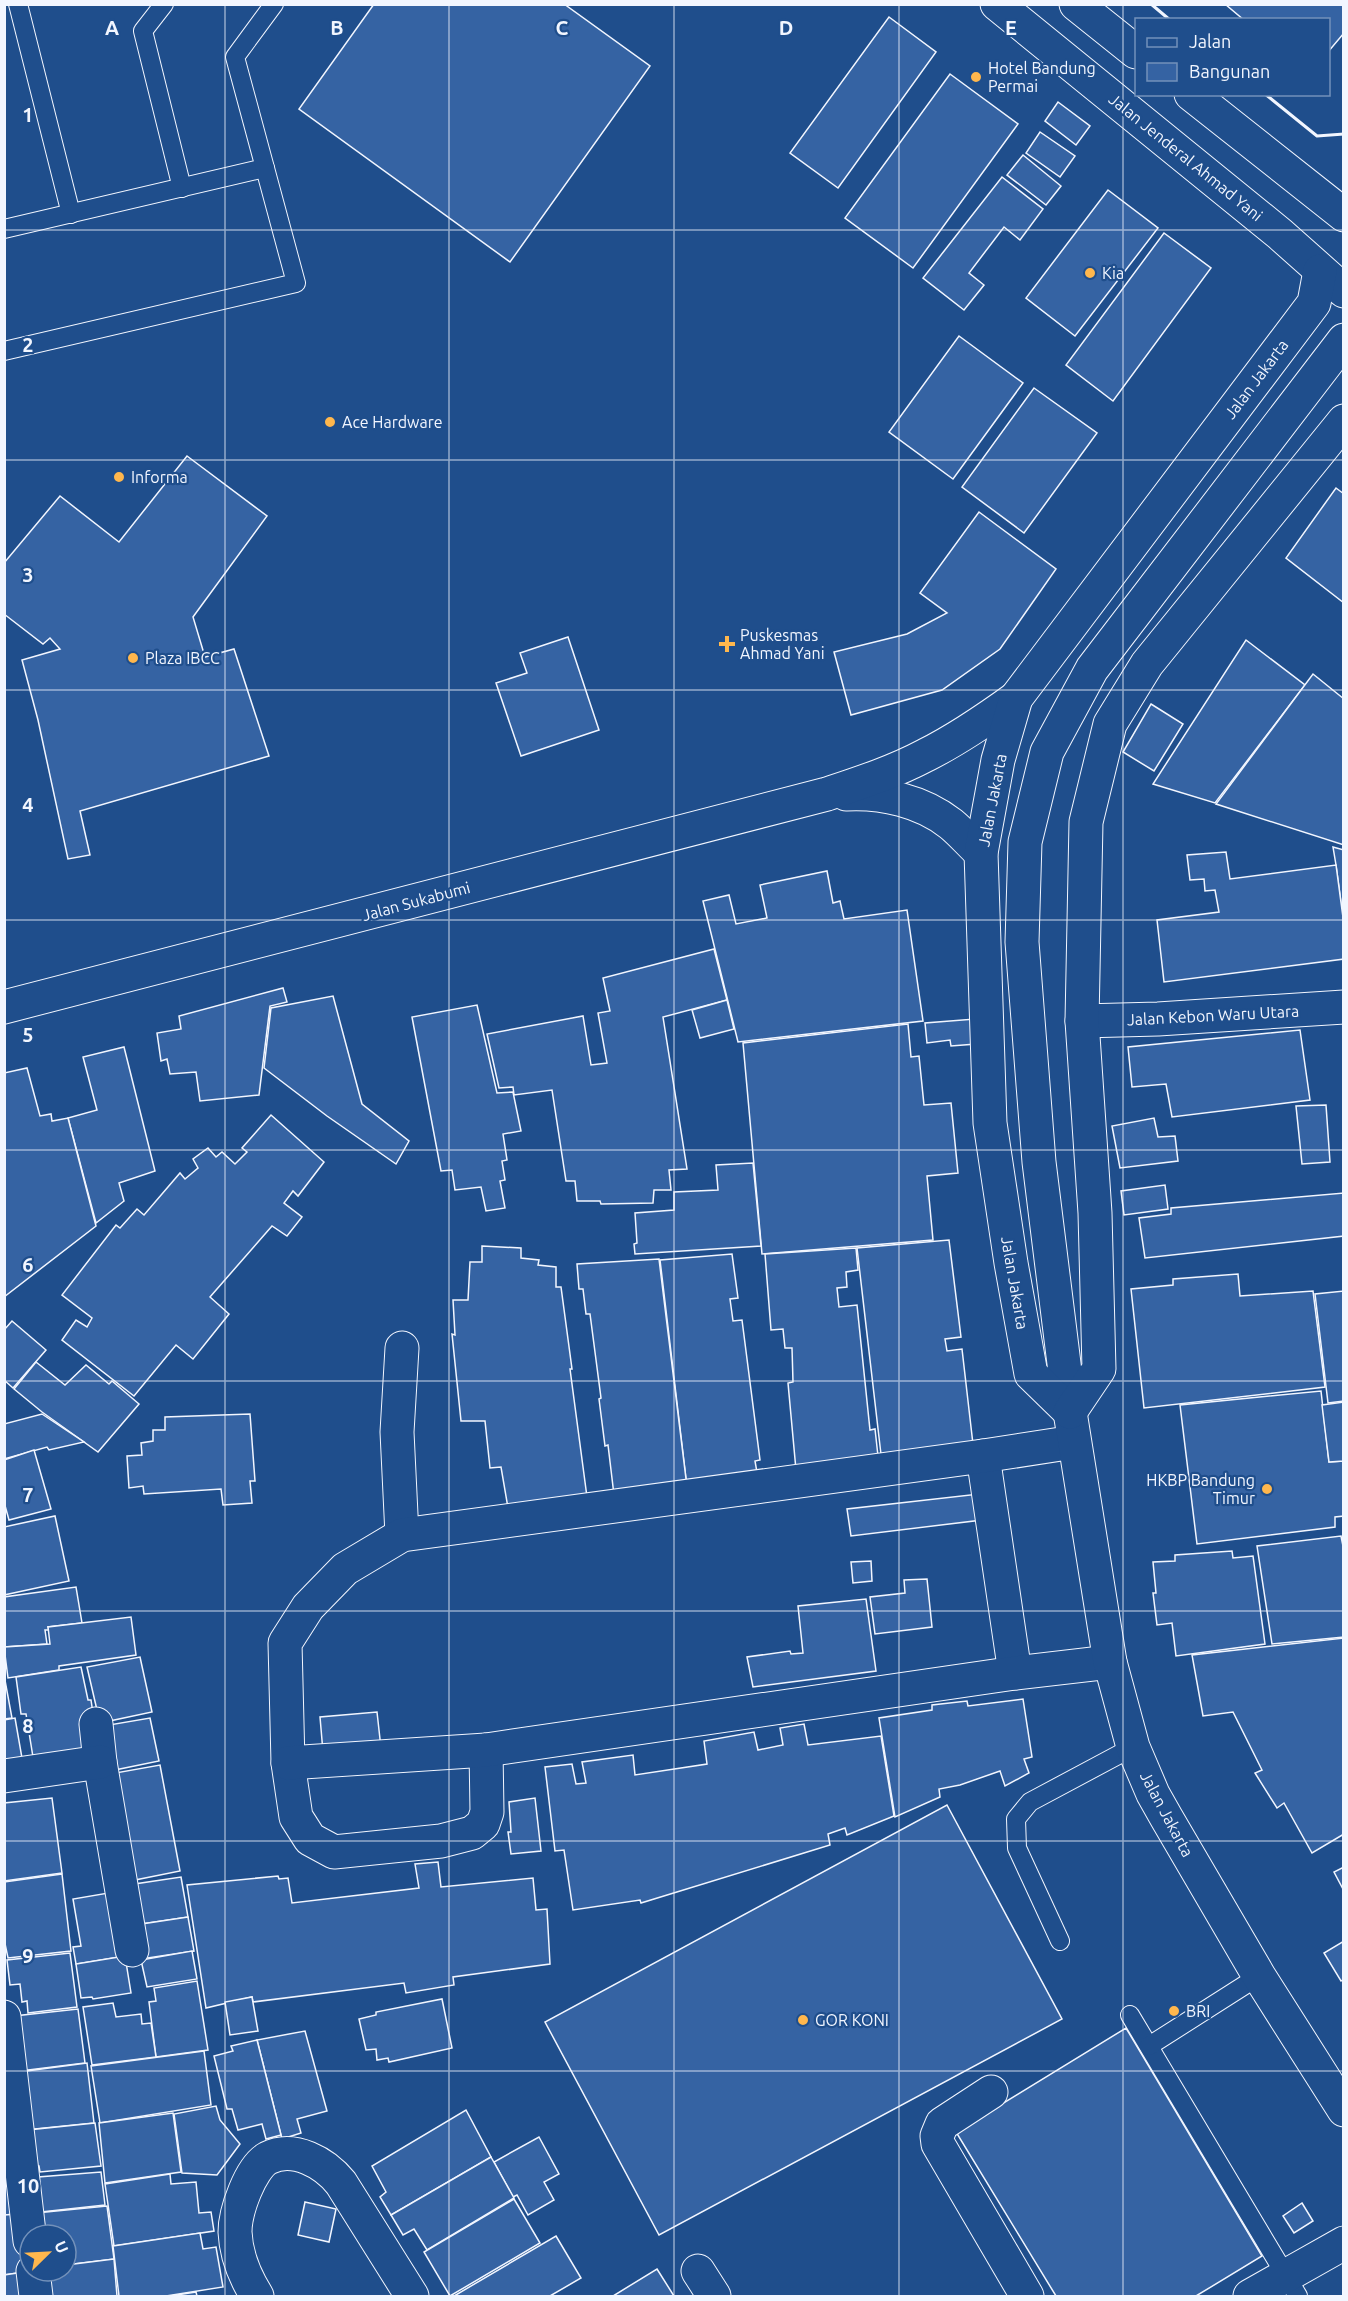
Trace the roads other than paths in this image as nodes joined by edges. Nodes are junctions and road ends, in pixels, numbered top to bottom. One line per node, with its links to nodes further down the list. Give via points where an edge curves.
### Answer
1 (18, 4): 10 (lane)
2 (164, 4): 9 (lane, via 143,31)
3 (997, 4): 13 (main road, Jalan Jenderal Ahmad Yani, via 1280,234)
4 (1076, 4): 6 (main road)
5 (274, 5): 8 (lane, via 235,57)
6 (1135, 50)
7 (1194, 96): 11 (main road)
8 (265, 168): 9 (lane); 15 (lane, via 296,283)
9 (182, 188): 10 (lane)
10 (71, 214): 12 (lane)
11 (1344, 215)
12 (4, 229)
13 (1332, 281): 17 (main road, Jalan Jakarta)
14 (1344, 340): 24 (main road, Jalan Jakarta, via 1092,669 1047,752 1025,842 1022,942 1039,1162)
15 (4, 351)
16 (1344, 421): 22 (main road, via 1147,664 1110,724 1086,822)
17 (1016, 698): 18 (main road, Jalan Sukabumi, via 926,755); 19 (main road, Jalan Jakarta, via 998,760)
18 (827, 794): 19 (main road, Jalan Sukabumi, via 870,793 912,802 950,823); 21 (main road, Jalan Sukabumi)
19 (981, 853): 24 (main road, Jalan Jakarta, via 990,1123 1011,1263 1031,1374)
20 (1344, 1006): 22 (main road, Jalan Kebon Waru Utara)
21 (4, 1007)
22 (1082, 1022): 24 (main road, via 1095,1213 1099,1369)
23 (402, 1348): 26 (main road, via 397,1432)
24 (1072, 1427): 25 (main road); 27 (main road, Jalan Jakarta)
25 (983, 1456): 26 (main road); 28 (main road)
26 (402, 1536): 33 (main road, via 345,1569 308,1607 285,1643)
27 (1110, 1662): 28 (main road); 30 (main road, Jalan Jakarta)
28 (1015, 1673): 31 (main road)
29 (96, 1724): 32 (main road)
30 (1133, 1747): 35 (lane, via 1030,1802 1016,1818 1017,1848); 37 (main road, Jalan Jakarta, via 1152,1794)
31 (486, 1750): 33 (main road); 33 (main road, via 487,1812 483,1824 472,1833 441,1841 334,1852 310,1839 296,1817)
32 (100, 1762): 34 (main road); 36 (main road)
33 (288, 1763)
34 (4, 1776)
35 (1060, 1941)
36 (132, 1950)
37 (1259, 1976): 40 (lane); 42 (main road, Jalan Jakarta)
38 (1130, 2015): 40 (lane)
39 (4, 2017): 43 (main road)
40 (1149, 2046): 45 (lane)
41 (991, 2092): 48 (main road, via 942,2124 938,2144)
42 (1344, 2110)
43 (28, 2223)
44 (1344, 2243): 45 (main road)
45 (1291, 2287): 49 (main road)
46 (257, 2296): 47 (main road, via 240,2261 235,2230 241,2201 254,2171 268,2158 285,2155 316,2160 331,2170)
47 (412, 2296)
48 (1027, 2296)
49 (1250, 2296)

